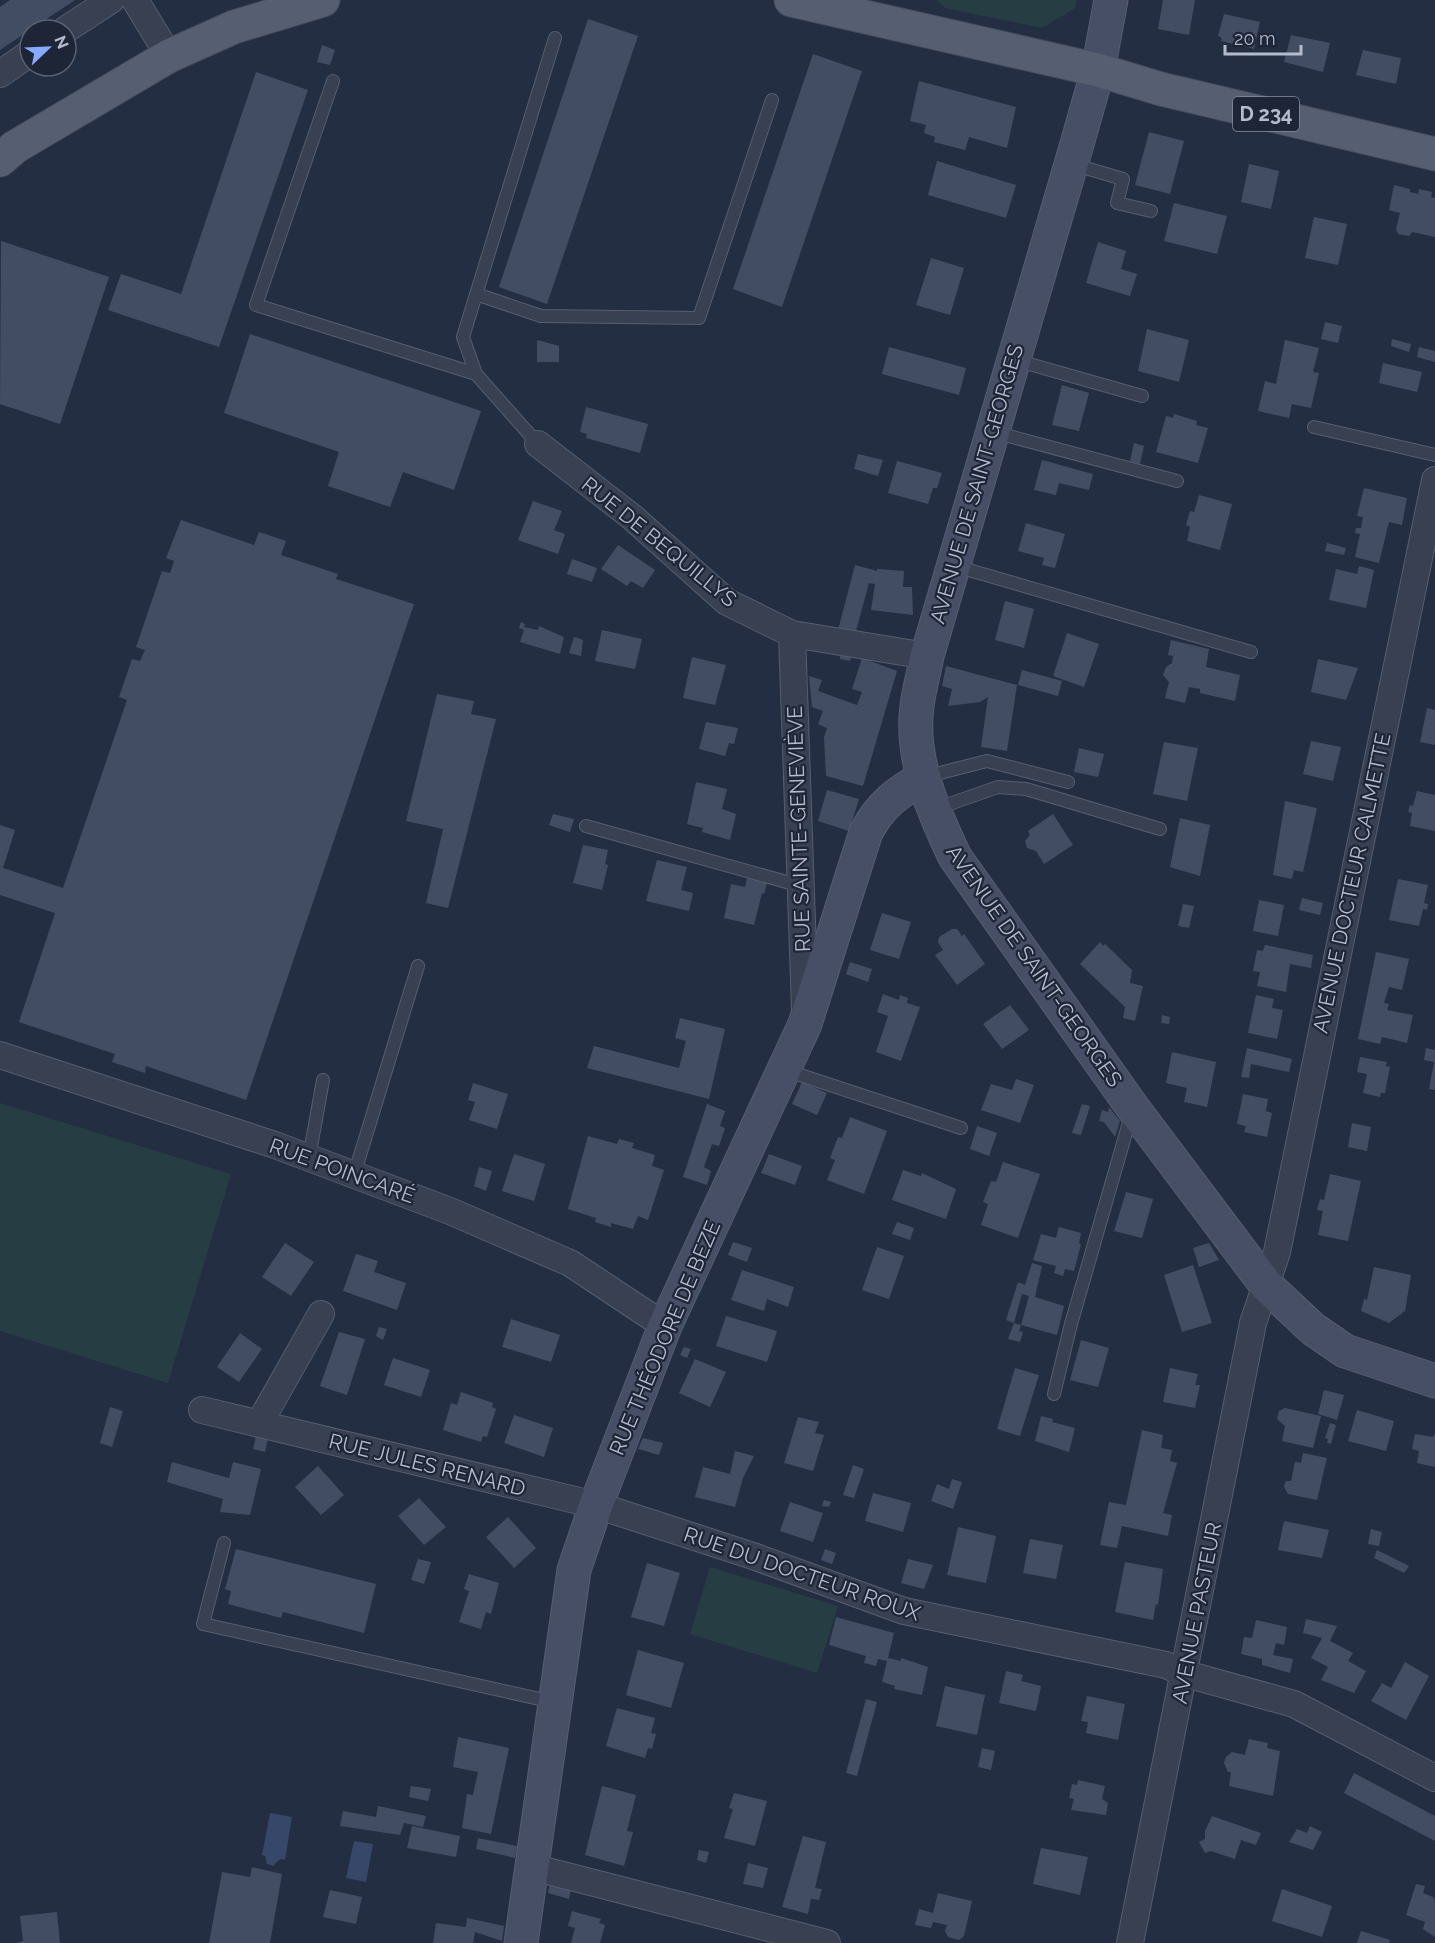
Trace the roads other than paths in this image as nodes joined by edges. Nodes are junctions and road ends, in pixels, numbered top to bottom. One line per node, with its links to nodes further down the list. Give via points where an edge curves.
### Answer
1 (111, 0): 6 (street)
2 (135, 0): 8 (street)
3 (324, 0): 8 (main road, via 234,27)
4 (791, 0): 10 (main road, D 234)
5 (1111, 0): 10 (main road, AVENUE DE SAINT-GEORGES)
6 (78, 22)
7 (555, 38): 18 (lane)
8 (169, 56): 15 (main road, via 15,147)
9 (18, 62): 11 (street)
10 (1098, 70): 14 (main road, D 234, via 1161,89); 16 (main road, AVENUE DE SAINT-GEORGES)
11 (0, 74)
12 (333, 81): 20 (lane, via 256,305)
13 (772, 100): 18 (lane, via 699,318 541,316)
14 (1435, 154)
15 (0, 160)
16 (1071, 164): 17 (lane, via 1123,179 1117,202); 19 (main road, AVENUE DE SAINT-GEORGES)
17 (1151, 211)
18 (476, 294): 20 (lane, via 463,337)
19 (1014, 360): 21 (lane); 23 (main road, AVENUE DE SAINT-GEORGES)
20 (476, 374): 24 (lane)
21 (1142, 396)
22 (1314, 427): 25 (lane)
23 (993, 432): 27 (lane); 28 (main road, AVENUE DE SAINT-GEORGES)
24 (538, 444): 29 (street, RUE DE BEQUILLYS, via 632,517 727,602)
25 (1435, 455)
26 (1435, 480): 47 (street, AVENUE DOCTEUR CALMETTE, via 1277,1252)
27 (1177, 481)
28 (953, 566): 30 (lane); 31 (main road, AVENUE DE SAINT-GEORGES)
29 (792, 634): 31 (street, RUE DE BEQUILLYS); 37 (street, RUE SAINTE-GENEVIÈVE)
30 (1251, 652)
31 (927, 656): 32 (main road, AVENUE DE SAINT-GEORGES, via 916,707 917,743)
32 (924, 777): 33 (lane, via 987,761); 34 (main road, AVENUE DE SAINT-GEORGES); 39 (main road, RUE THÉODORE DE BEZE, via 900,790 878,811 866,832)
33 (1068, 782)
34 (934, 809): 36 (lane, via 998,787 1026,789); 43 (main road, AVENUE DE SAINT-GEORGES, via 955,857)
35 (586, 826): 37 (lane)
36 (1160, 829)
37 (801, 886): 39 (street, RUE SAINTE-GENEVIÈVE)
38 (418, 966): 46 (lane)
39 (806, 1024): 41 (main road, RUE THÉODORE DE BEZE)
40 (0, 1055): 45 (street, RUE POINCARÉ)
41 (784, 1070): 44 (lane); 49 (main road, RUE THÉODORE DE BEZE)
42 (323, 1080): 45 (lane)
43 (1133, 1108): 47 (main road, AVENUE DE SAINT-GEORGES); 51 (lane)
44 (961, 1128)
45 (309, 1158): 46 (street, RUE POINCARÉ)
46 (354, 1175): 49 (street, RUE POINCARÉ, via 570,1263)
47 (1266, 1284): 50 (main road, AVENUE DE SAINT-GEORGES, via 1313,1329 1346,1351); 56 (street, AVENUE PASTEUR, via 1253,1323)
48 (321, 1314): 53 (street)
49 (665, 1326): 54 (main road, RUE THÉODORE DE BEZE)
50 (1435, 1381)
51 (1054, 1394)
52 (202, 1410): 53 (street, RUE JULES RENARD)
53 (259, 1424): 54 (street, RUE JULES RENARD)
54 (596, 1505): 56 (street, RUE DU DOCTEUR ROUX, via 904,1611 1166,1665); 57 (main road, RUE THÉODORE DE BEZE, via 574,1570)
55 (224, 1543): 57 (lane, via 203,1624)
56 (1186, 1674): 58 (street, RUE DU DOCTEUR ROUX, via 1293,1704); 60 (street, AVENUE PASTEUR)
57 (555, 1702): 59 (main road, RUE THÉODORE DE BEZE)
58 (1435, 1778)
59 (532, 1868): 61 (main road, RUE THÉODORE DE BEZE); 62 (street)
60 (1136, 1941)
61 (521, 1943)
62 (828, 1943)

